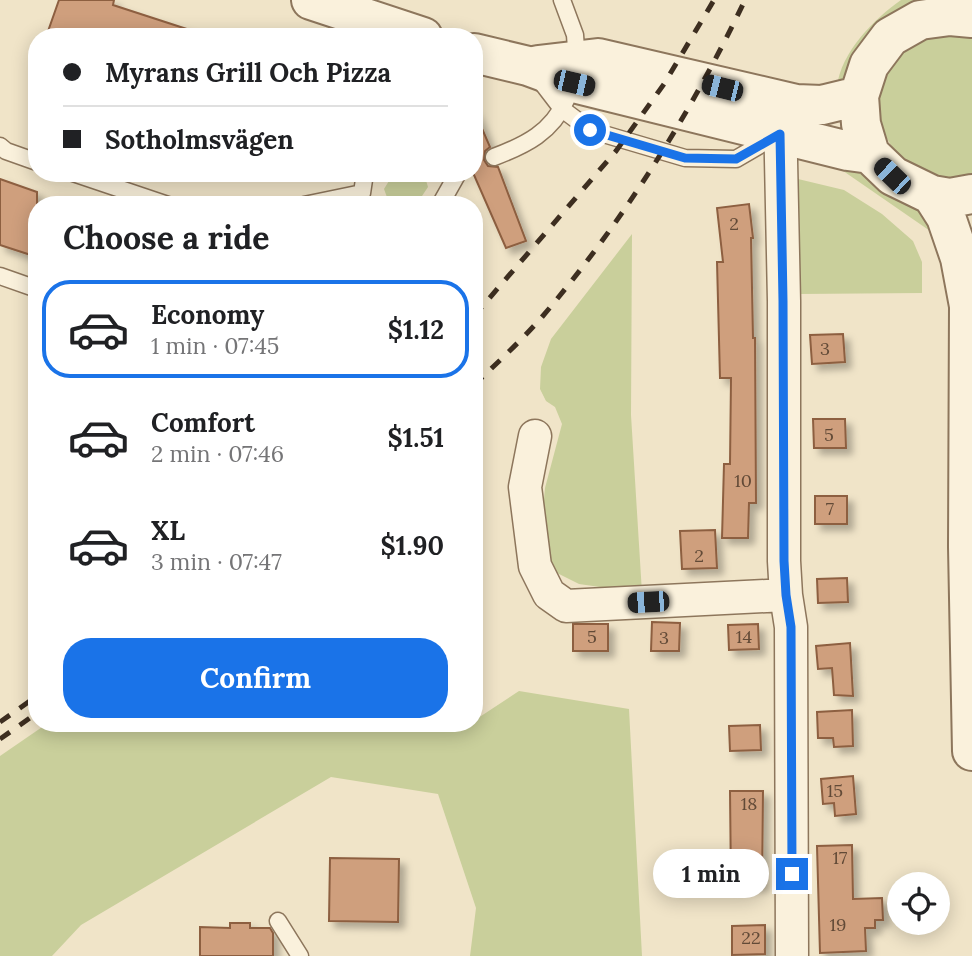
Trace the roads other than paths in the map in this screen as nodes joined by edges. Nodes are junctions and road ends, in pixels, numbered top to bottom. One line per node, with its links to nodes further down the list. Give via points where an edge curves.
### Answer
1 (311, 0): 5 (street)
2 (562, 0): 7 (lane, via 575,35)
3 (923, 10): 4 (street); 8 (street, via 890,37 869,65)
4 (972, 19)
5 (396, 28)
6 (483, 55): 7 (street, via 528,66)
7 (571, 84): 9 (street); 12 (lane, via 558,118 525,145)
8 (859, 96): 9 (street, via 822,105 796,104); 11 (street)
9 (780, 118): 11 (street, via 848,151); 24 (street)
10 (0, 146): 13 (lane)
11 (870, 154): 17 (street, via 892,176)
12 (494, 157)
13 (28, 159)
14 (100, 182): 18 (lane)
15 (364, 182): 19 (lane, via 362,193)
16 (972, 194): 17 (street)
17 (932, 195): 22 (street, via 946,217)
18 (142, 196)
19 (348, 196)
20 (0, 276): 21 (lane)
21 (28, 286)
22 (971, 300): 25 (street, via 968,547)
23 (535, 436): 24 (street, via 525,487 535,566 549,594 566,606)
24 (786, 595): 28 (street, via 791,627)
25 (972, 751)
26 (278, 921): 27 (lane)
27 (300, 956)
28 (792, 956)

